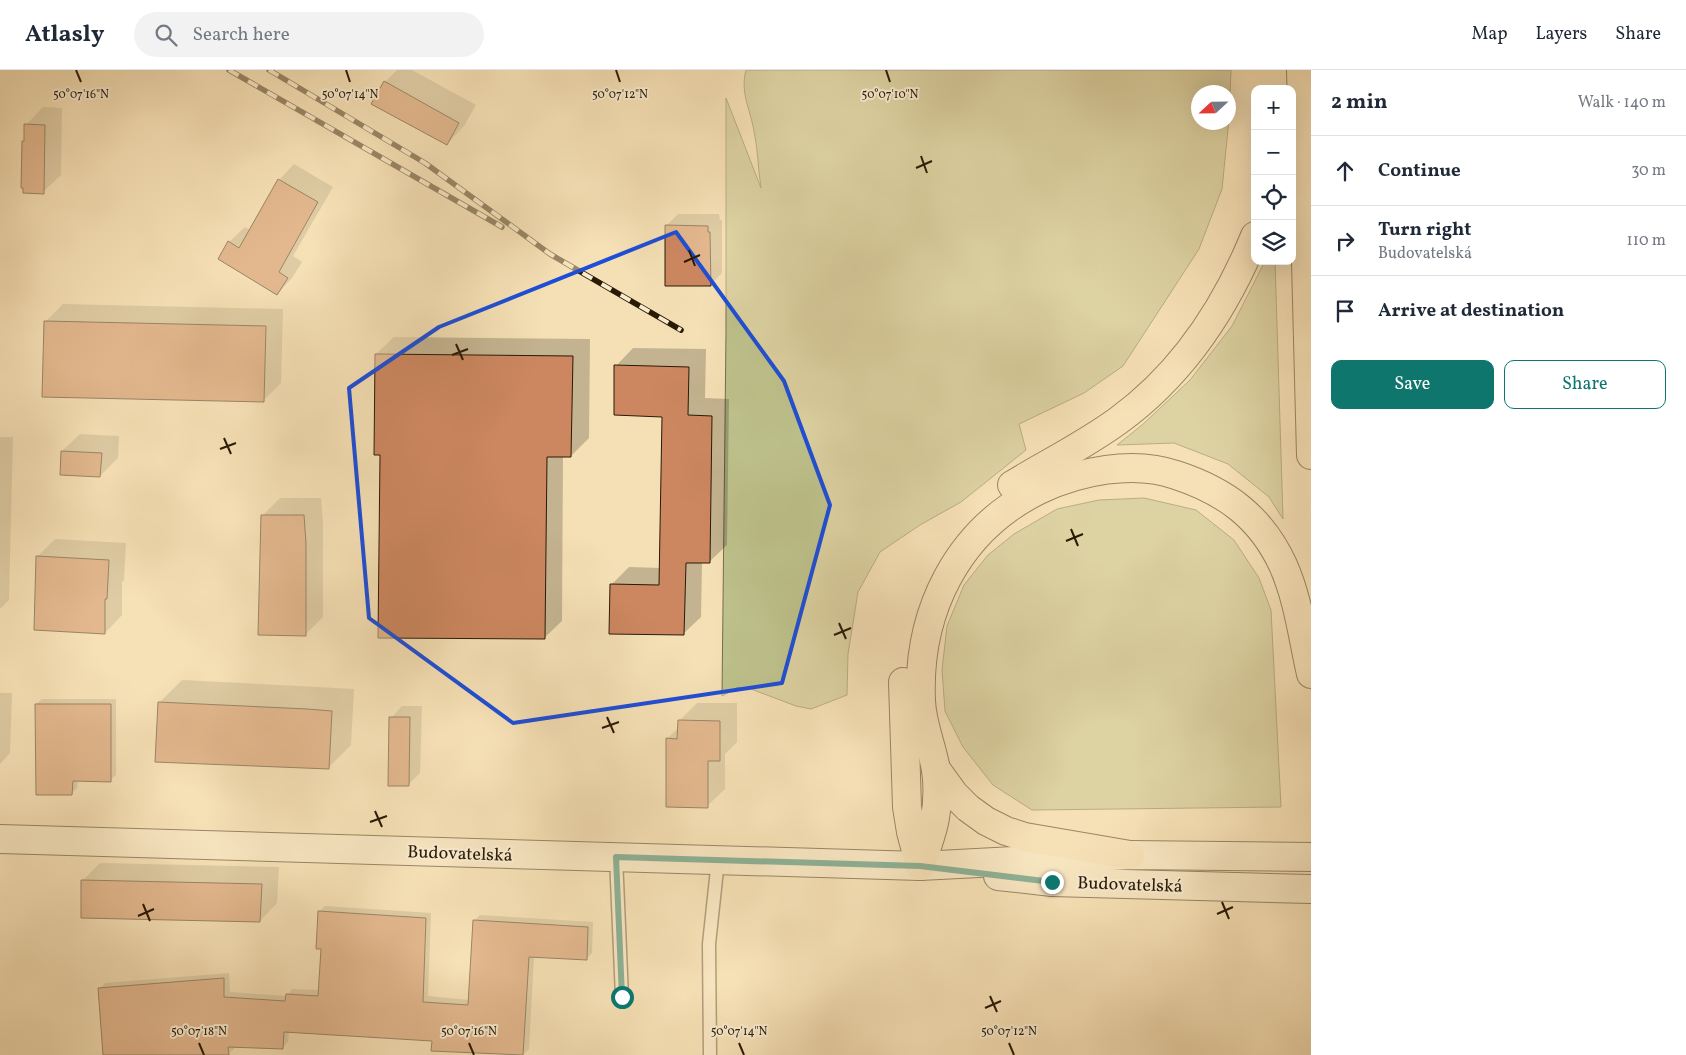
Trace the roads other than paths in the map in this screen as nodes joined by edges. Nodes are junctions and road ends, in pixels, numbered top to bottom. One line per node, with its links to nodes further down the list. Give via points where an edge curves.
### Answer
1 (1289, 70): 3 (highway)
2 (1301, 70): 5 (highway)
3 (1287, 85)
4 (1251, 246): 13 (highway, via 1211,322 1154,392 1088,442 1001,492 950,539 930,570 914,609 905,646 903,686 907,807)
5 (1311, 455)
6 (1311, 674): 7 (highway, via 1284,566 1270,540 1231,500 1209,487 1166,471 1118,470 1074,477 1035,492 1007,509 983,529 948,575 932,609 921,671 921,703)
7 (936, 769): 9 (highway, via 968,808 1006,832); 13 (highway, via 938,804 934,829)
8 (0, 839): 10 (street, Budovatelská)
9 (1130, 856): 11 (street, Budovatelská); 13 (street, Budovatelská)
10 (616, 857): 12 (street, Budovatelská); 15 (lane)
11 (1311, 857)
12 (718, 860): 13 (street, Budovatelská); 16 (lane, via 709,944)
13 (920, 866): 14 (street, Budovatelská, via 1052,882)
14 (1311, 889)
15 (622, 997)
16 (710, 1055)

